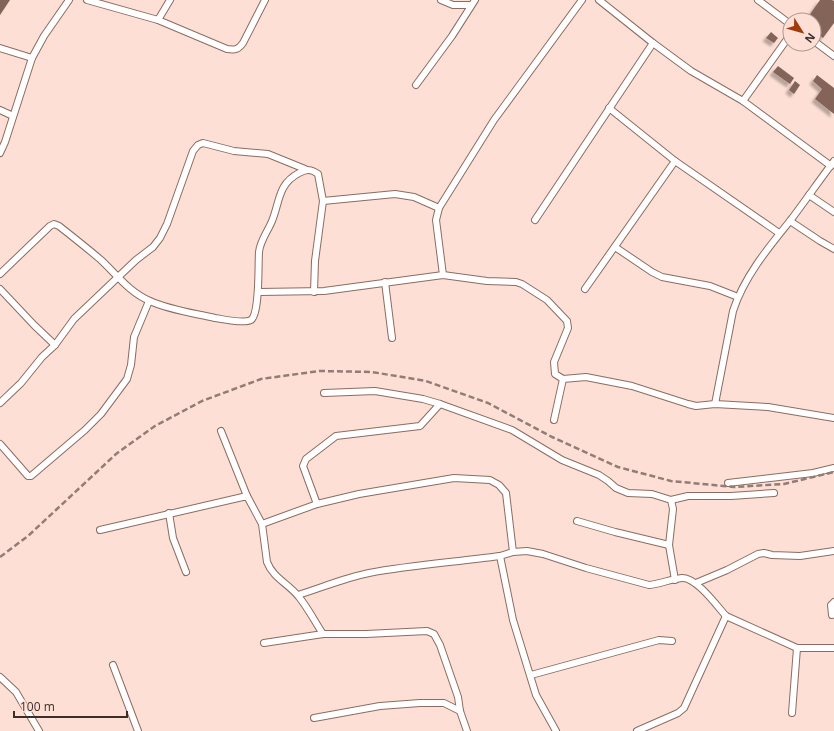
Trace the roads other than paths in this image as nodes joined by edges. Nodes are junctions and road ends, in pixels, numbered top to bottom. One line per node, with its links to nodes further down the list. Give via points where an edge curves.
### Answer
1 (69, 0): 17 (street)
2 (87, 0): 11 (street)
3 (170, 0): 11 (street)
4 (264, 0): 11 (street, via 243,43 234,50)
5 (441, 0): 9 (street, via 460,6)
6 (582, 0): 29 (street, via 494,120)
7 (599, 0): 12 (street)
8 (758, 0): 10 (street)
9 (473, 3): 18 (street)
10 (782, 18)
11 (158, 20)
12 (653, 43): 19 (street, via 691,70); 20 (street)
13 (782, 46): 19 (street)
14 (822, 47): 16 (street)
15 (0, 48): 17 (street)
16 (834, 56)
17 (32, 58): 22 (street)
18 (416, 85)
19 (743, 101): 25 (street)
20 (609, 108): 24 (street); 31 (street)
21 (0, 110): 22 (street)
22 (13, 116): 23 (street)
23 (0, 153)
24 (675, 161): 33 (street); 34 (street)
25 (832, 163): 27 (street)
26 (305, 169): 28 (street, via 314,170 318,174); 38 (street, via 268,154 234,151 203,143 198,145 193,151 160,238); 42 (street, via 290,178 283,187 261,244)
27 (809, 195): 30 (street); 32 (street)
28 (323, 201): 29 (street, via 400,194); 43 (street, via 315,261)
29 (439, 208): 37 (street, via 436,220)
30 (834, 212)
31 (535, 220)
32 (790, 221): 33 (street); 35 (street)
33 (779, 234): 44 (street)
34 (615, 247): 41 (street); 44 (street, via 662,277 710,286)
35 (834, 249)
36 (0, 274): 38 (street, via 54,224 82,244)
37 (444, 275): 39 (street); 48 (street, via 516,282 547,300 567,321 568,328 554,362 555,374)
38 (118, 277): 45 (street, via 130,289); 47 (street, via 74,319)
39 (385, 282): 43 (street); 46 (street)
40 (0, 289): 47 (street)
41 (585, 290)
42 (258, 292): 43 (street); 45 (street, via 254,316 247,321 207,316)
43 (314, 292)
44 (738, 297): 52 (street)
45 (149, 301): 56 (street, via 134,337 131,365 126,380 101,414 85,430 31,476 28,476)
46 (392, 338)
47 (55, 345): 50 (street)
48 (563, 379): 52 (street, via 586,377 632,386 696,406); 54 (street)
49 (324, 393): 51 (street, via 375,391)
50 (0, 403)
51 (440, 404): 61 (street, via 508,428 562,460 599,475 616,488 628,493 652,494); 62 (street, via 416,428 336,436 306,459 303,466)
52 (715, 404): 53 (street, via 768,407)
53 (834, 418)
54 (554, 420)
55 (221, 431): 60 (street)
56 (0, 444)
57 (834, 468): 58 (street)
58 (728, 483)
59 (774, 493): 61 (street, via 688,496)
60 (247, 496): 63 (street); 65 (street)
61 (671, 500): 67 (street, via 673,509)
62 (317, 504): 65 (street); 69 (street, via 454,478 490,480 506,493)
63 (169, 513): 66 (street); 71 (street, via 173,538)
64 (577, 520): 67 (street)
65 (262, 524): 74 (street, via 269,568)
66 (100, 530)
67 (669, 545): 72 (street)
68 (834, 550): 73 (street, via 800,556 758,554)
69 (513, 552): 70 (street); 72 (street, via 543,554 649,584)
70 (500, 556): 74 (street, via 368,573); 84 (street, via 513,620)
71 (186, 572)
72 (675, 580): 73 (street, via 688,578)
73 (696, 583): 77 (street)
74 (298, 596): 78 (street)
75 (834, 602): 76 (street, via 831,605)
76 (832, 615)
77 (726, 616): 81 (street); 93 (street, via 684,708)
78 (323, 634): 80 (street); 86 (street, via 427,631 434,634 458,697)
79 (672, 641): 84 (street, via 659,640)
80 (264, 643)
81 (797, 648): 82 (street); 87 (street)
82 (834, 648)
83 (113, 665): 90 (street)
84 (531, 675): 92 (street, via 536,695)
85 (0, 678): 89 (street, via 16,692)
86 (460, 711): 88 (street, via 444,704 420,703 380,706); 91 (street)
87 (792, 713)
88 (314, 718)
89 (39, 731)
90 (138, 731)
91 (467, 731)
92 (556, 731)
93 (637, 731)

